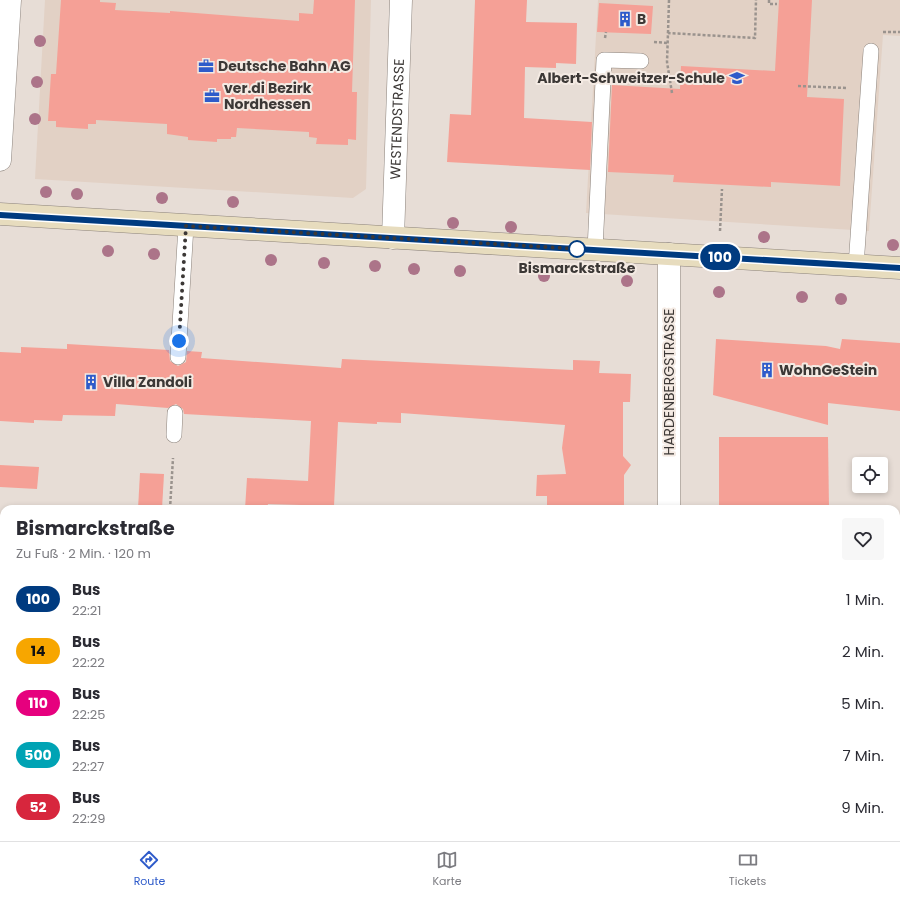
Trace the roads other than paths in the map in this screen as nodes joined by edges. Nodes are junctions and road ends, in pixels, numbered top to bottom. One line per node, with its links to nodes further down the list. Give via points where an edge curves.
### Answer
1 (10, 0): 5 (street)
2 (401, 0): 8 (street, WESTENDSTRASSE)
3 (871, 51): 11 (lane)
4 (641, 61): 9 (lane, via 604,60)
5 (0, 160)
6 (0, 214): 7 (main road)
7 (186, 226): 8 (main road); 13 (lane)
8 (393, 238): 9 (main road)
9 (595, 250): 10 (main road)
10 (669, 254): 11 (main road); 16 (street, HARDENBERGSTRASSE)
11 (856, 266): 12 (main road)
12 (900, 268)
13 (178, 357)
14 (175, 413): 15 (lane)
15 (174, 435)
16 (669, 505)

